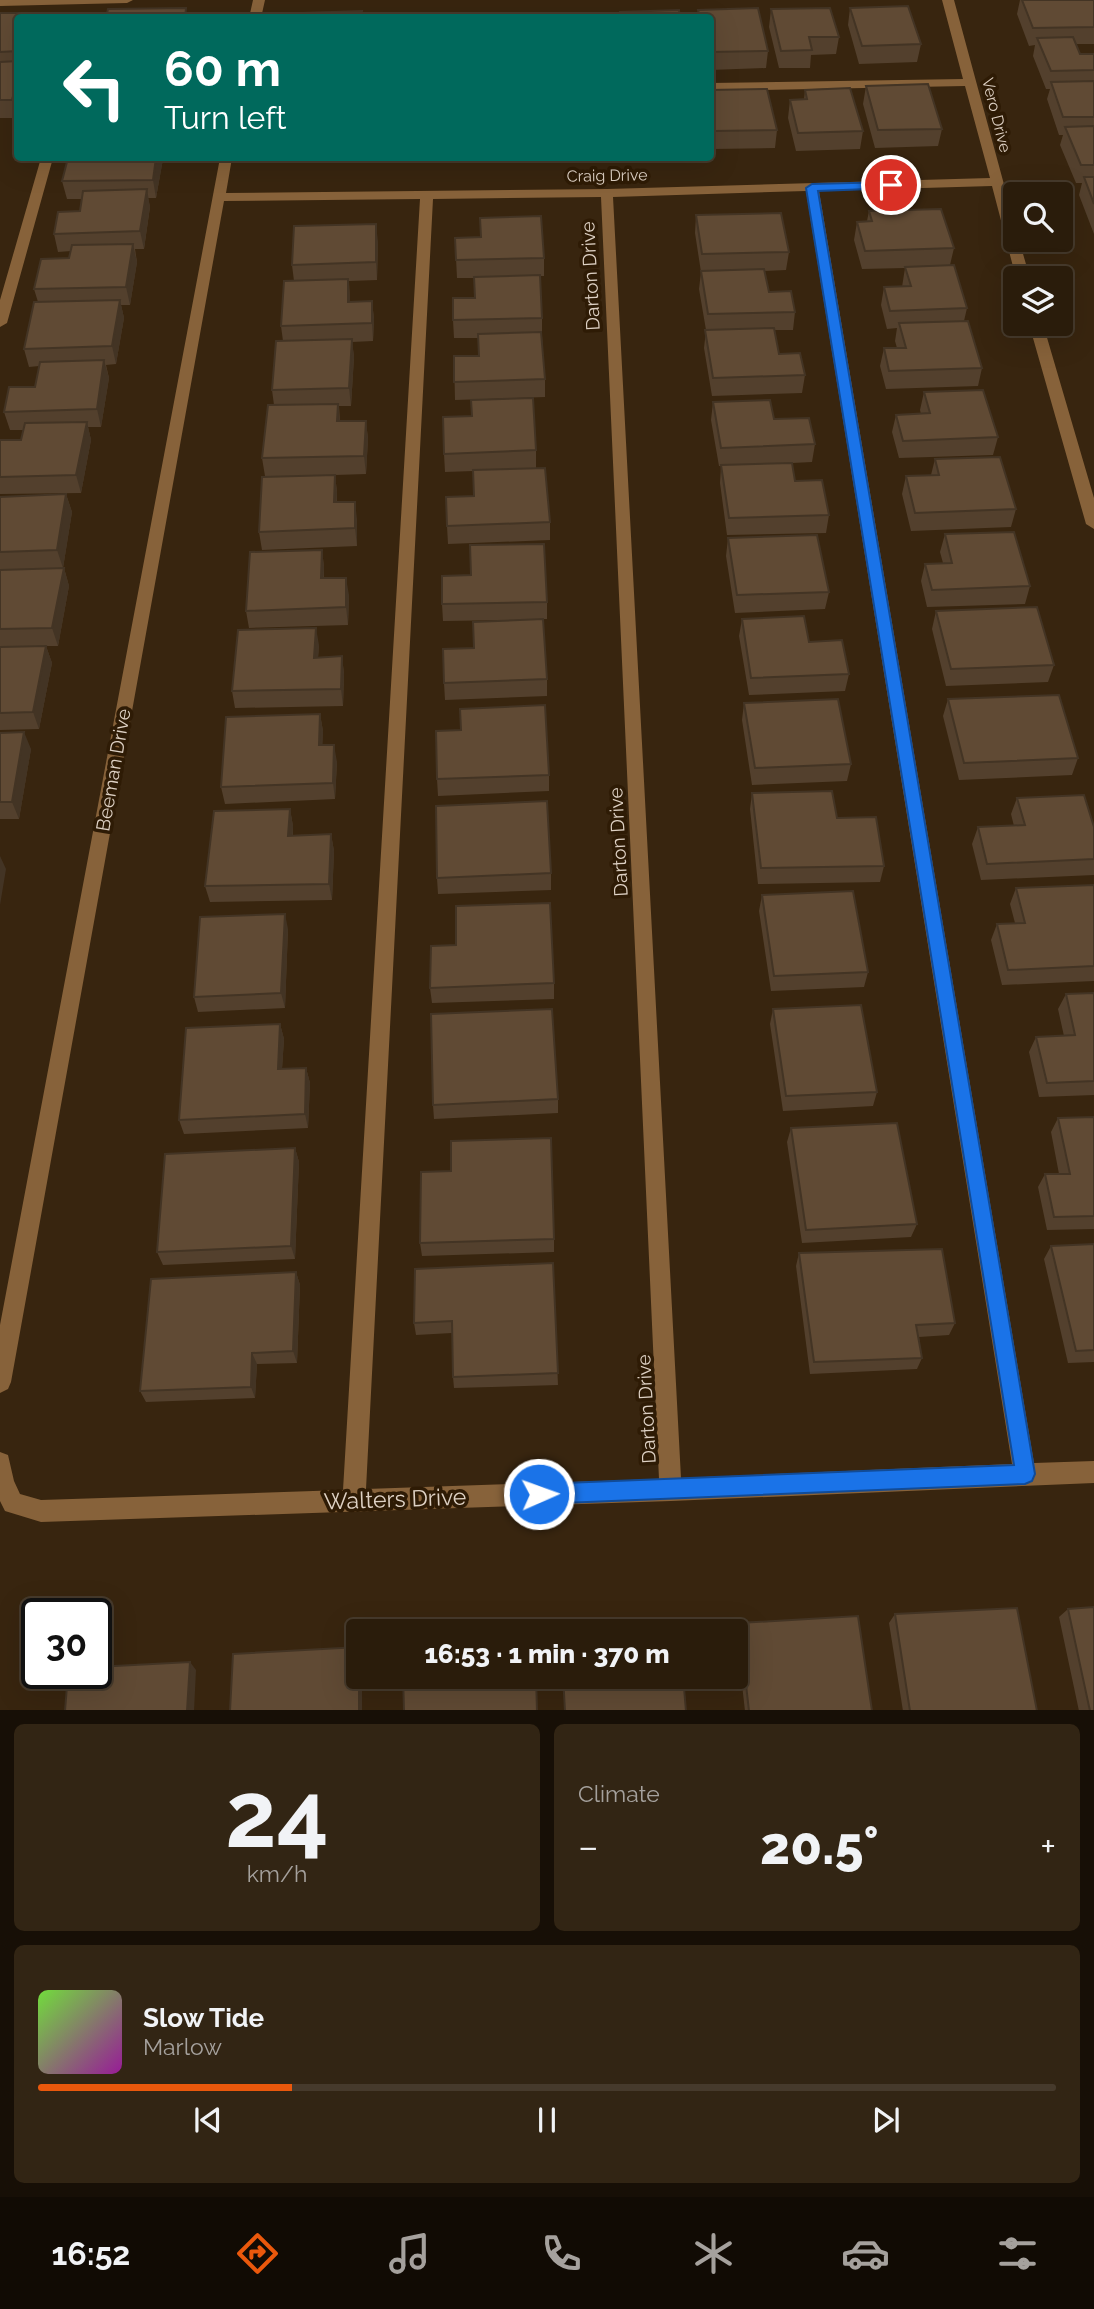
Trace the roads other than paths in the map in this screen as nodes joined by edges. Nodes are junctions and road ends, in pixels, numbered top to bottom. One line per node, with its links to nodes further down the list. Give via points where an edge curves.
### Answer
1 (127, 0): 3 (street)
2 (948, 0): 5 (street, Vero Drive)
3 (91, 1): 4 (street)
4 (0, 3)
5 (970, 82): 6 (street); 9 (street, Vero Drive)
6 (714, 87)
7 (46, 161): 15 (street)
8 (225, 161): 13 (street, Beeman Drive)
9 (996, 183): 10 (street, Craig Drive); 14 (street, Vero Drive)
10 (812, 188): 11 (street, Craig Drive); 21 (street)
11 (607, 193): 12 (street, Craig Drive); 22 (street, Darton Drive)
12 (427, 195): 13 (street, Craig Drive); 23 (street)
13 (219, 197): 18 (street, Beeman Drive)
14 (1020, 266)
15 (0, 323)
16 (1039, 336): 17 (street)
17 (1094, 524)
18 (0, 1382)
19 (1094, 1472): 21 (street, Walters Drive)
20 (1, 1473): 23 (street, Walters Drive, via 13,1503 41,1511)
21 (1025, 1474): 22 (street, Walters Drive)
22 (671, 1490): 23 (street, Walters Drive)
23 (354, 1500)

